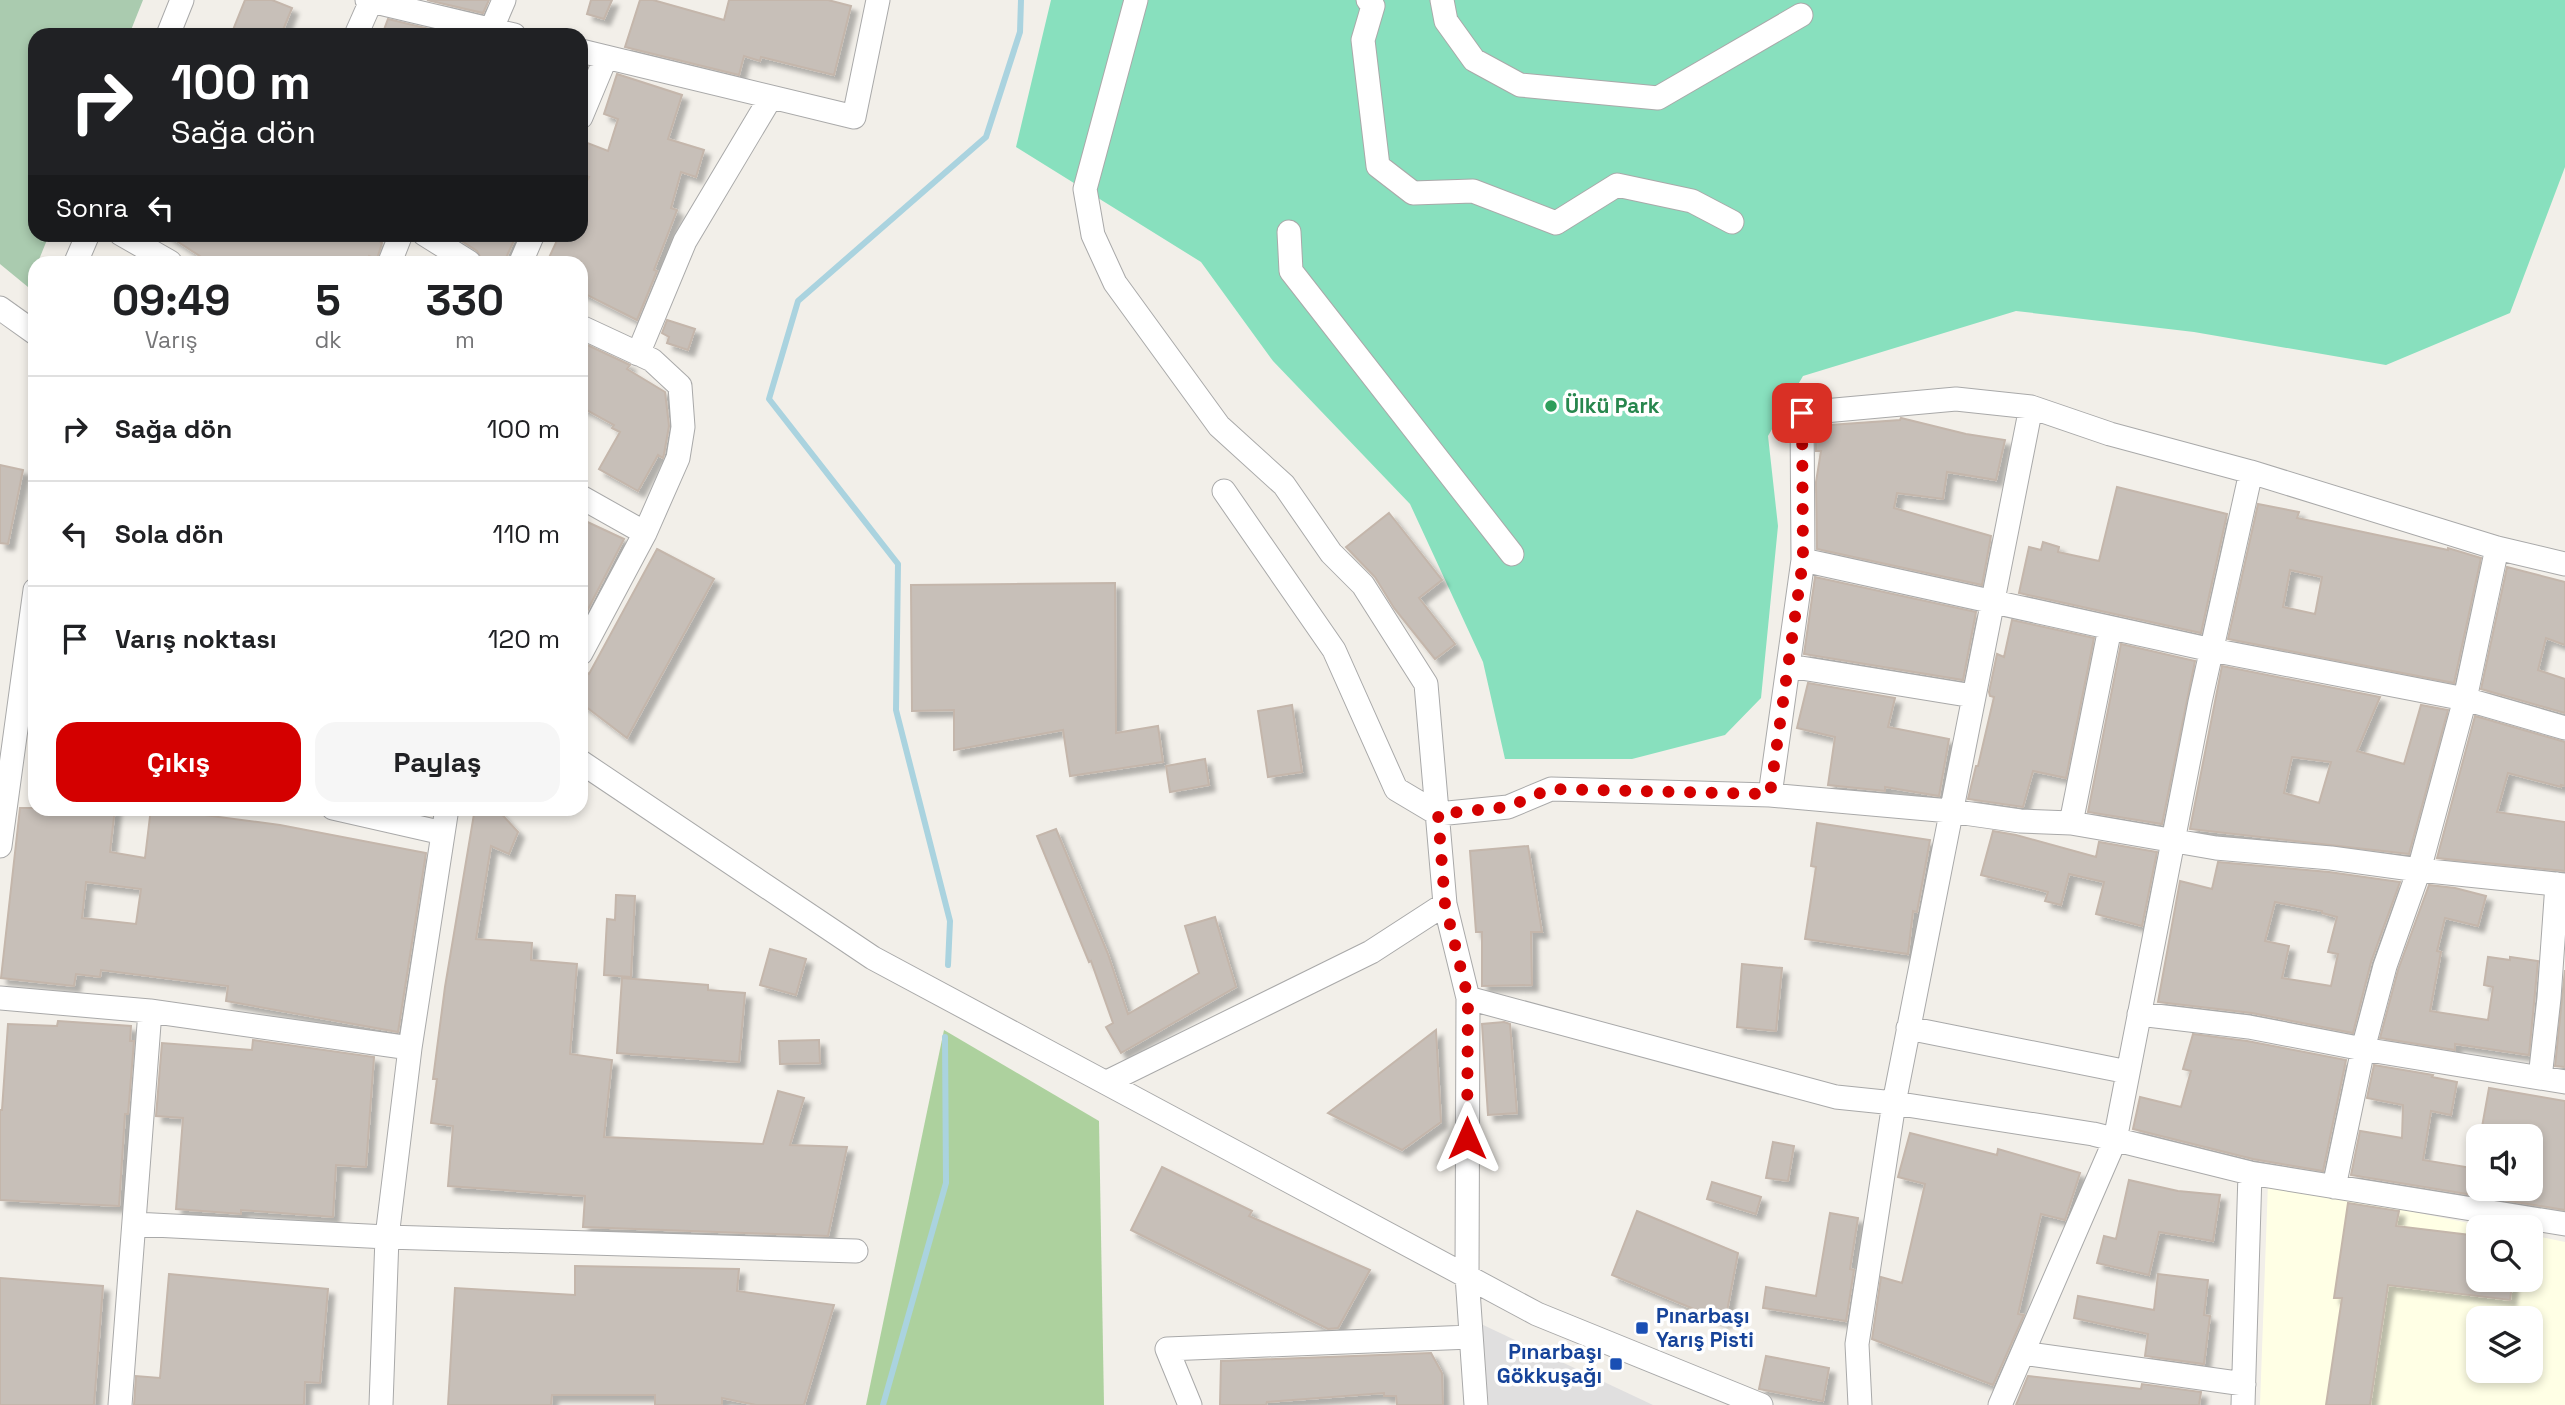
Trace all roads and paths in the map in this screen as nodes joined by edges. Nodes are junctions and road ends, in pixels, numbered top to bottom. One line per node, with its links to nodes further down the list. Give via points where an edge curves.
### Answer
1 (182, 0): 9 (street)
2 (504, 0): 12 (street)
3 (878, 0): 15 (street, via 853,117)
4 (1136, 0): 49 (street, via 1085,189 1093,235 1115,283 1219,426 1284,485 1331,553 1363,586 1426,684)
5 (1368, 0): 17 (street, via 1373,6 1363,40 1378,166 1413,193 1474,191 1556,223 1616,185 1692,201)
6 (1442, 0): 8 (street, via 1446,21 1474,60 1520,85 1658,98)
7 (369, 1): 10 (street); 11 (street)
8 (1801, 15)
9 (171, 28)
10 (359, 28)
11 (478, 28)
12 (499, 28)
13 (588, 53): 14 (street)
14 (606, 57): 15 (street); 16 (street)
15 (771, 97): 26 (street, via 685,240)
16 (588, 100)
17 (1732, 222)
18 (1289, 232): 33 (street, via 1291,271)
19 (135, 242): 21 (street)
20 (437, 242): 22 (street)
21 (160, 256)
22 (460, 256)
23 (0, 308): 24 (street)
24 (28, 328)
25 (588, 330): 26 (street)
26 (638, 354): 31 (street, via 652,360 680,386 683,428 678,458)
27 (2032, 407): 28 (street, via 2110,434); 34 (street, via 1956,399 1802,413); 36 (street)
28 (2250, 472): 32 (street); 40 (street)
29 (1224, 491): 49 (street, via 1334,650 1396,789)
30 (588, 500): 31 (street)
31 (645, 533): 38 (street)
32 (2497, 548): 35 (street); 43 (street)
33 (1512, 554)
34 (1803, 560): 36 (street); 41 (street)
35 (2565, 564)
36 (1992, 602): 37 (street); 42 (street)
37 (2110, 628): 40 (street); 52 (street)
38 (588, 640)
39 (28, 645): 45 (street)
40 (2212, 650): 43 (street); 54 (street)
41 (1789, 666): 42 (street); 47 (street)
42 (1973, 696): 48 (street)
43 (2465, 698): 44 (street); 56 (street)
44 (2565, 728)
45 (16, 739): 55 (street)
46 (588, 767): 68 (street, via 873,958)
47 (1770, 794): 48 (street); 49 (street, via 1550,789 1508,807)
48 (1950, 811): 52 (street); 63 (street)
49 (1438, 814): 58 (street)
50 (368, 816): 53 (street)
51 (446, 816): 53 (street)
52 (2071, 823): 54 (street)
53 (443, 833): 64 (street)
54 (2174, 842): 56 (street); 62 (street)
55 (0, 846)
56 (2419, 870): 57 (street); 65 (street, via 2385,966)
57 (2561, 885): 67 (street)
58 (1445, 904): 60 (street); 68 (street, via 1371,952)
59 (0, 998): 61 (street)
60 (1468, 998): 70 (street, via 1836,1097); 78 (street)
61 (150, 1011): 64 (street); 74 (street)
62 (2139, 1014): 65 (street, via 2249,1027); 66 (street)
63 (1908, 1028): 66 (street); 70 (street)
64 (410, 1048): 76 (street)
65 (2363, 1049): 67 (street); 73 (street)
66 (2128, 1072): 71 (street)
67 (2540, 1078): 69 (street)
68 (1107, 1082): 78 (street)
69 (2565, 1082)
70 (1894, 1102): 71 (street); 87 (street, via 1857,1344)
71 (2115, 1140): 72 (street); 80 (street)
72 (2250, 1173): 73 (street); 81 (street)
73 (2334, 1187): 75 (street)
74 (134, 1224): 76 (street); 82 (street)
75 (2565, 1224)
76 (387, 1237): 77 (street); 83 (street)
77 (856, 1251)
78 (1467, 1276): 79 (street); 86 (street, via 1536,1314)
79 (1471, 1337): 84 (street, via 1167,1349); 85 (street)
80 (2023, 1353): 81 (street); 88 (street)
81 (2244, 1395)
82 (120, 1405)
83 (381, 1405)
84 (1190, 1405)
85 (1476, 1405)
86 (1761, 1405)
87 (1860, 1405)
88 (2000, 1405)

